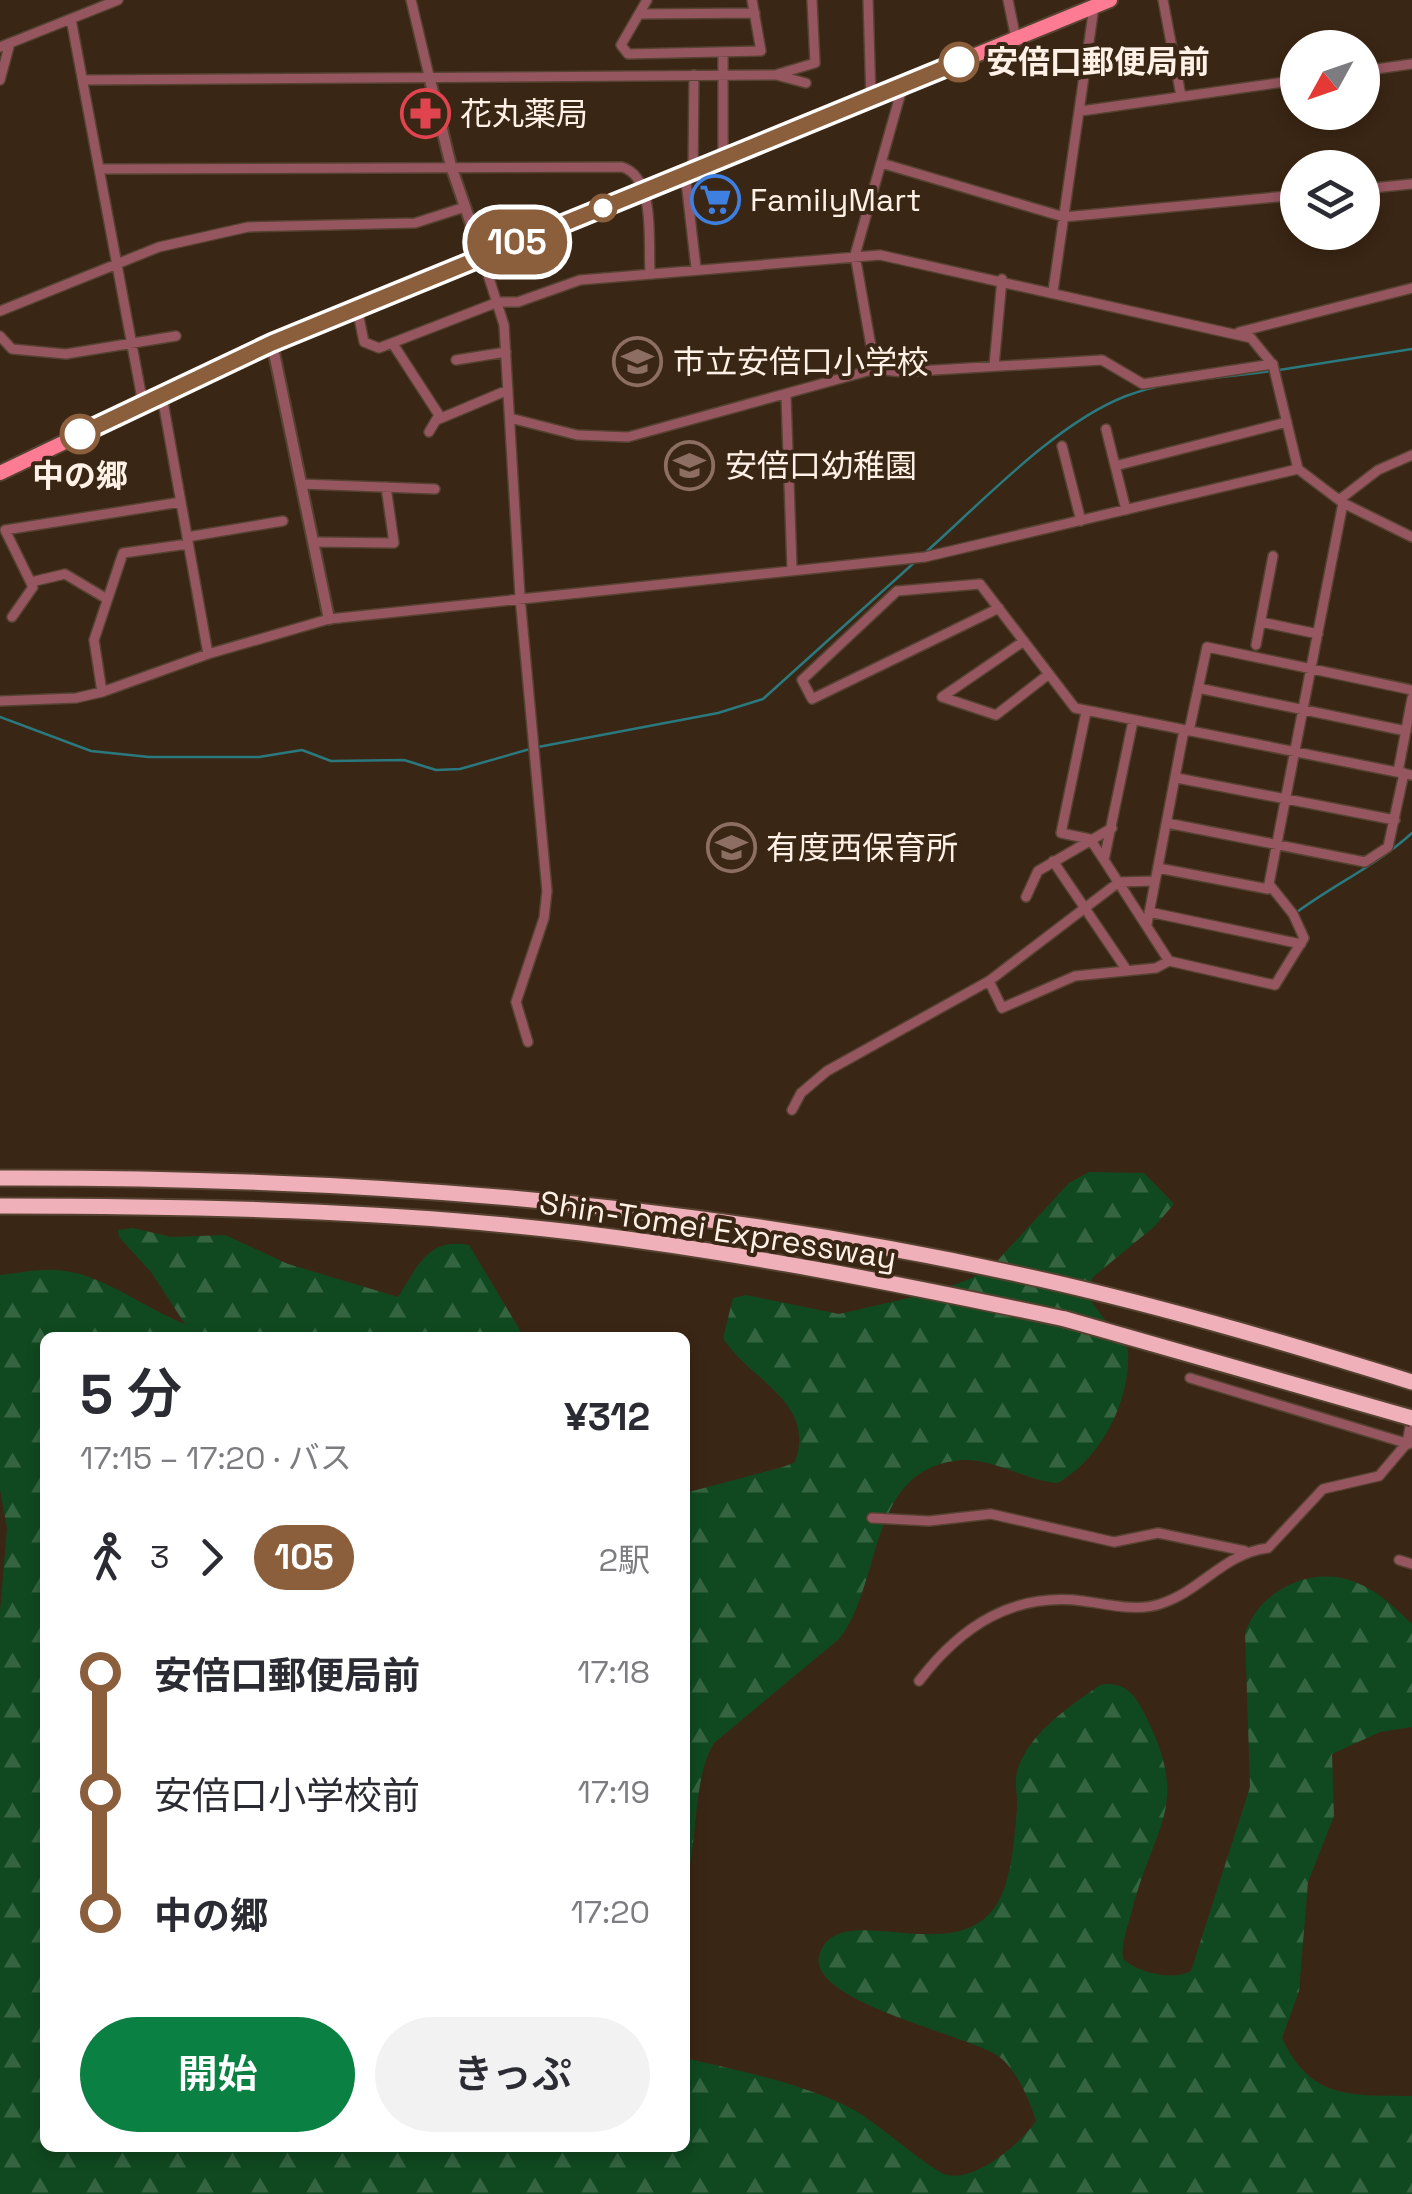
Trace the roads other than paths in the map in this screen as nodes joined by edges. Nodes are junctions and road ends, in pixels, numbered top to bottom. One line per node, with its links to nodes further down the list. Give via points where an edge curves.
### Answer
1 (118, 0): 13 (street)
2 (411, 0): 25 (street)
3 (647, 0): 12 (street)
4 (752, 0): 11 (street)
5 (868, 0): 30 (street)
6 (1008, 0): 14 (street)
7 (1110, 0): 10 (main road)
8 (1164, 0): 29 (street)
9 (812, 1): 21 (street, via 815,63)
10 (1095, 3): 14 (main road); 31 (street)
11 (754, 13): 12 (street); 16 (street, via 760,51)
12 (639, 14): 16 (street, via 621,46 628,54)
13 (71, 20): 15 (street); 24 (street)
14 (1016, 39): 28 (main road)
15 (5, 45): 17 (street)
16 (723, 53): 20 (street)
17 (3, 58): 23 (street)
18 (1412, 64): 19 (street)
19 (1380, 68)
20 (723, 75): 21 (street); 22 (street); 32 (street)
21 (776, 75): 27 (street)
22 (694, 76): 25 (street); 36 (street)
23 (0, 80)
24 (84, 80): 25 (street); 35 (street)
25 (430, 80): 34 (street)
26 (1280, 82): 29 (street)
27 (806, 83)
28 (902, 85): 30 (main road); 33 (street)
29 (1181, 96): 31 (street)
30 (871, 100): 32 (main road)
31 (1080, 111): 42 (street)
32 (723, 158): 36 (main road)
33 (881, 163): 42 (street); 44 (street)
34 (451, 166): 35 (street); 39 (street, via 622,167); 41 (street)
35 (99, 168): 45 (street)
36 (689, 172): 39 (main road); 46 (street)
37 (1412, 184): 38 (street)
38 (1380, 187)
39 (644, 191): 43 (main road); 47 (street)
40 (1280, 197): 42 (street)
41 (465, 207): 43 (street); 45 (street, via 414,224 248,227)
42 (1064, 217): 50 (street)
43 (482, 256): 51 (street); 52 (main road)
44 (855, 256): 46 (street); 48 (street, via 904,258); 64 (street)
45 (116, 264): 53 (street); 57 (street)
46 (696, 268): 47 (street)
47 (650, 272): 51 (street, via 580,280 518,302)
48 (1002, 280): 50 (street); 63 (street)
49 (1412, 288): 54 (street)
50 (1053, 291): 54 (street)
51 (498, 302): 59 (street); 60 (street)
52 (358, 308): 58 (main road); 59 (street, via 366,345)
53 (0, 312)
54 (1236, 333): 62 (street, via 1263,347)
55 (0, 336): 57 (street, via 12,349 54,354)
56 (176, 336): 57 (street)
57 (132, 343): 68 (street)
58 (272, 343): 67 (main road); 79 (street)
59 (393, 344): 70 (street)
60 (506, 352): 61 (street); 65 (street)
61 (456, 360)
62 (1273, 364): 63 (street, via 1143,384 1102,360); 71 (street)
63 (994, 366): 64 (street)
64 (875, 369): 66 (street)
65 (508, 390): 69 (street); 70 (street)
66 (786, 395): 69 (street, via 628,437 578,435); 93 (street)
67 (162, 396): 68 (main road); 82 (street)
68 (143, 404): 78 (main road)
69 (510, 418): 95 (street)
70 (438, 419): 73 (street)
71 (1287, 422): 76 (street); 77 (street)
72 (1106, 429): 76 (street)
73 (429, 432)
74 (1062, 446): 86 (street)
75 (1412, 455): 83 (street, via 1378,470)
76 (1114, 466): 84 (street)
77 (1298, 469): 83 (street); 84 (street)
78 (0, 473)
79 (301, 484): 80 (street); 90 (street)
80 (386, 487): 81 (street); 90 (street, via 394,543)
81 (434, 489)
82 (182, 502): 88 (street); 89 (street, via 6,530)
83 (1341, 502): 87 (street); 101 (street)
84 (1126, 510): 86 (street)
85 (283, 521): 88 (street)
86 (1080, 521): 93 (street, via 925,557)
87 (1412, 536)
88 (188, 540): 96 (street, via 123,553); 104 (street)
89 (10, 541): 91 (street); 94 (street)
90 (313, 542): 99 (street)
91 (0, 546)
92 (1273, 556): 100 (street)
93 (792, 569): 95 (street)
94 (30, 582): 96 (street, via 65,574); 98 (street)
95 (520, 597): 99 (street); 141 (street, via 547,892 516,1002)
96 (108, 599): 109 (street, via 94,640)
97 (999, 608): 97 (street, via 980,584 897,591 802,680 812,699); 102 (street)
98 (12, 617)
99 (329, 619): 104 (street)
100 (1261, 622): 101 (street); 103 (street)
101 (1318, 634): 105 (street)
102 (1024, 641): 106 (street); 106 (street, via 942,697 996,715)
103 (1256, 644)
104 (208, 654): 109 (street)
105 (1311, 668): 107 (street, via 1207,647); 108 (street); 112 (street)
106 (1049, 674): 114 (street, via 1075,708)
107 (1198, 688): 112 (street); 117 (street)
108 (1412, 690)
109 (102, 692): 111 (street)
110 (1412, 698): 113 (street)
111 (0, 701)
112 (1302, 709): 116 (street); 118 (street)
113 (1411, 711): 116 (street)
114 (1086, 712): 115 (street); 125 (street, via 1062,832)
115 (1133, 720): 117 (street); 124 (street)
116 (1406, 730): 119 (street)
117 (1186, 731): 118 (street); 120 (street)
118 (1294, 750): 119 (street); 121 (street)
119 (1405, 773): 122 (street)
120 (1177, 778): 121 (street); 123 (street)
121 (1286, 799): 122 (street); 126 (street)
122 (1394, 820): 126 (street, via 1388,848 1365,862)
123 (1167, 823): 126 (street); 129 (street)
124 (1112, 828): 125 (street); 127 (street)
125 (1090, 839): 127 (street); 128 (street)
126 (1276, 844): 132 (street)
127 (1104, 860): 131 (street)
128 (1053, 861): 133 (street, via 1038,871); 134 (street)
129 (1158, 868): 130 (street); 132 (street, via 1268,889)
130 (1155, 881): 131 (street); 135 (street)
131 (1118, 882): 134 (street); 136 (street)
132 (1269, 884): 137 (street, via 1293,914)
133 (1026, 898)
134 (1084, 909): 139 (street); 140 (street)
135 (1149, 912): 136 (street); 137 (street)
136 (1147, 924): 138 (street)
137 (1301, 944): 138 (street, via 1275,984)
138 (1169, 961): 139 (street)
139 (1126, 969): 140 (street, via 1075,976 1002,1008)
140 (989, 980): 142 (street, via 827,1071)
141 (528, 1042)
142 (792, 1110)
143 (0, 1178): 146 (highway, Shin-Tomei Expressway, via 196,1177 591,1205 883,1248 1082,1289)
144 (0, 1206): 147 (highway, Shin-Tomei Expressway, bridge, via 212,1208 582,1234 854,1276 1065,1319)
145 (1190, 1378): 148 (street)
146 (1412, 1382)
147 (1412, 1416): 148 (street)
148 (1409, 1444): 150 (street, via 1380,1476 1323,1489 1268,1548)
149 (872, 1518): 150 (street, via 991,1514 1114,1542 1158,1533)
150 (1245, 1551): 153 (street, via 1164,1604 1035,1598 960,1637)
151 (1400, 1560): 152 (street)
152 (1412, 1564)
153 (920, 1681)

